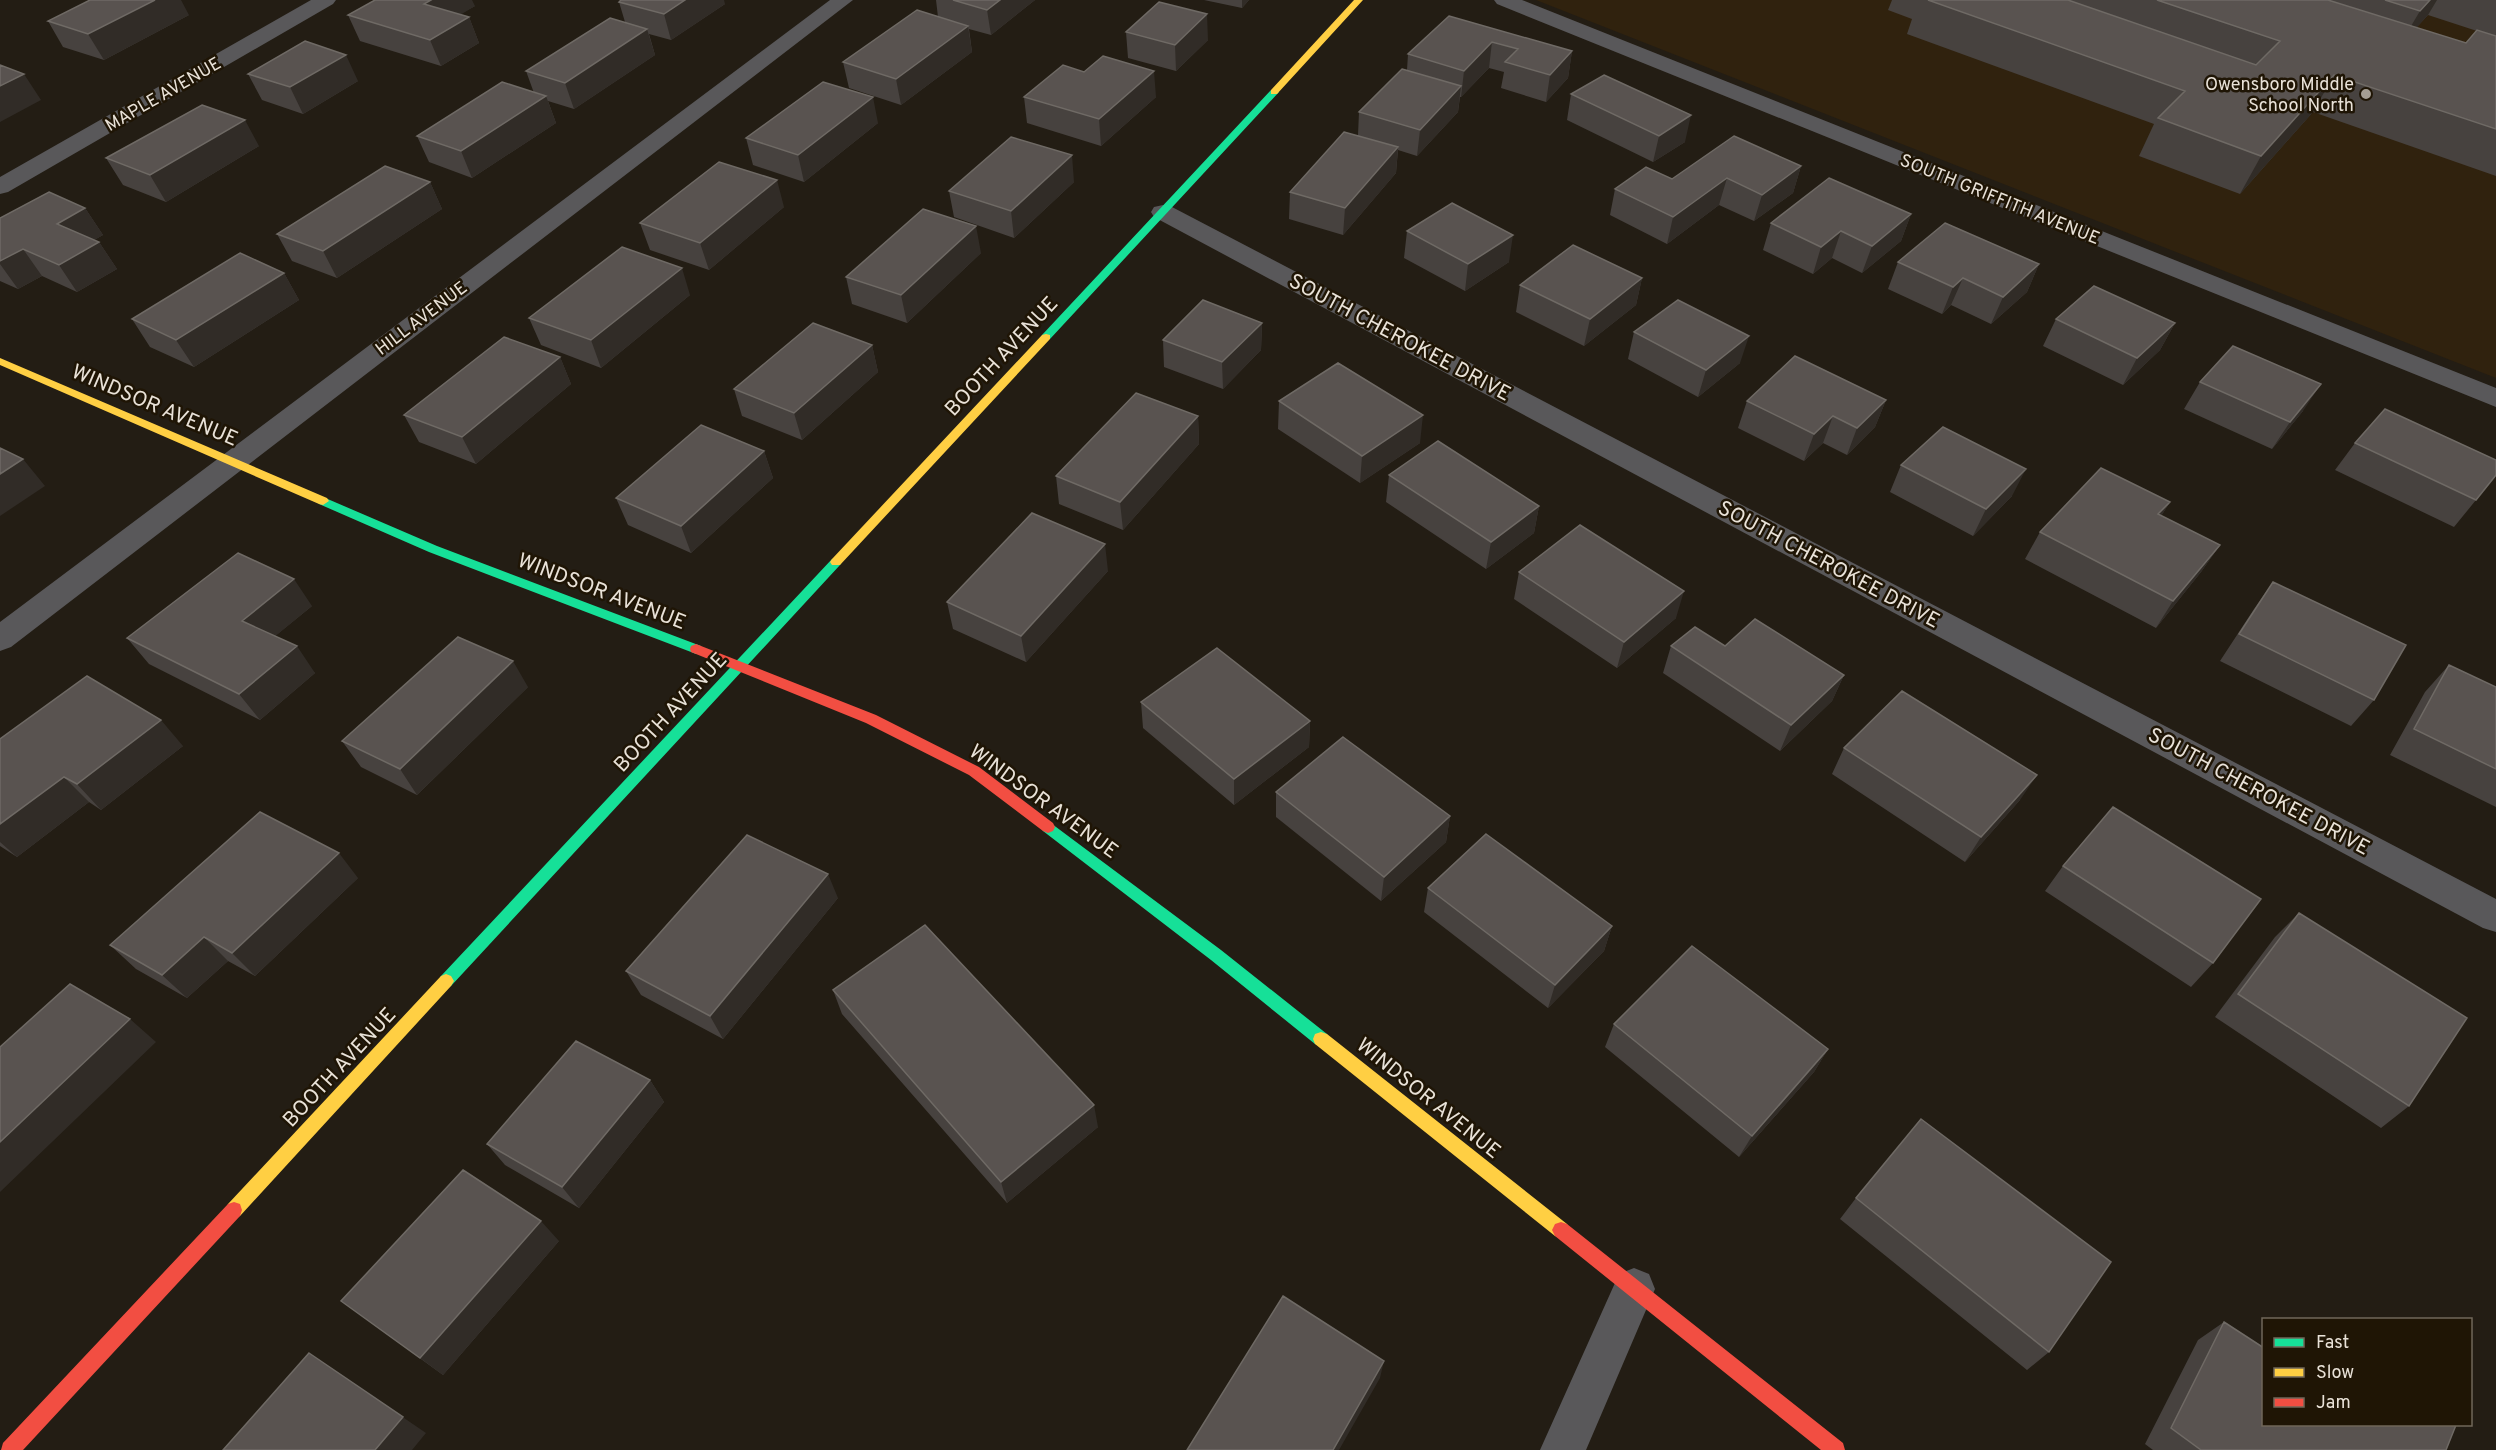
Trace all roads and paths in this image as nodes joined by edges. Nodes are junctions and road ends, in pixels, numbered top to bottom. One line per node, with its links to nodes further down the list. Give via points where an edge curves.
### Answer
1 (326, 0): 5 (street, MAPLE AVENUE)
2 (843, 0): 9 (street, HILL AVENUE)
3 (1359, 0): 6 (street, BOOTH AVENUE)
4 (1504, 0): 8 (street, SOUTH GRIFFITH AVENUE)
5 (0, 187)
6 (1163, 212): 11 (street, BOOTH AVENUE); 12 (street, SOUTH CHEROKEE DRIVE)
7 (0, 361): 9 (street, WINDSOR AVENUE)
8 (2496, 398)
9 (232, 461): 10 (street, HILL AVENUE); 11 (street, WINDSOR AVENUE, via 433,549)
10 (0, 639)
11 (741, 666): 13 (street, WINDSOR AVENUE, via 871,719 974,771 1216,955); 14 (street, BOOTH AVENUE)
12 (2496, 917)
13 (1634, 1289): 15 (street); 16 (street, WINDSOR AVENUE)
14 (10, 1450)
15 (1563, 1450)
16 (1836, 1450)

